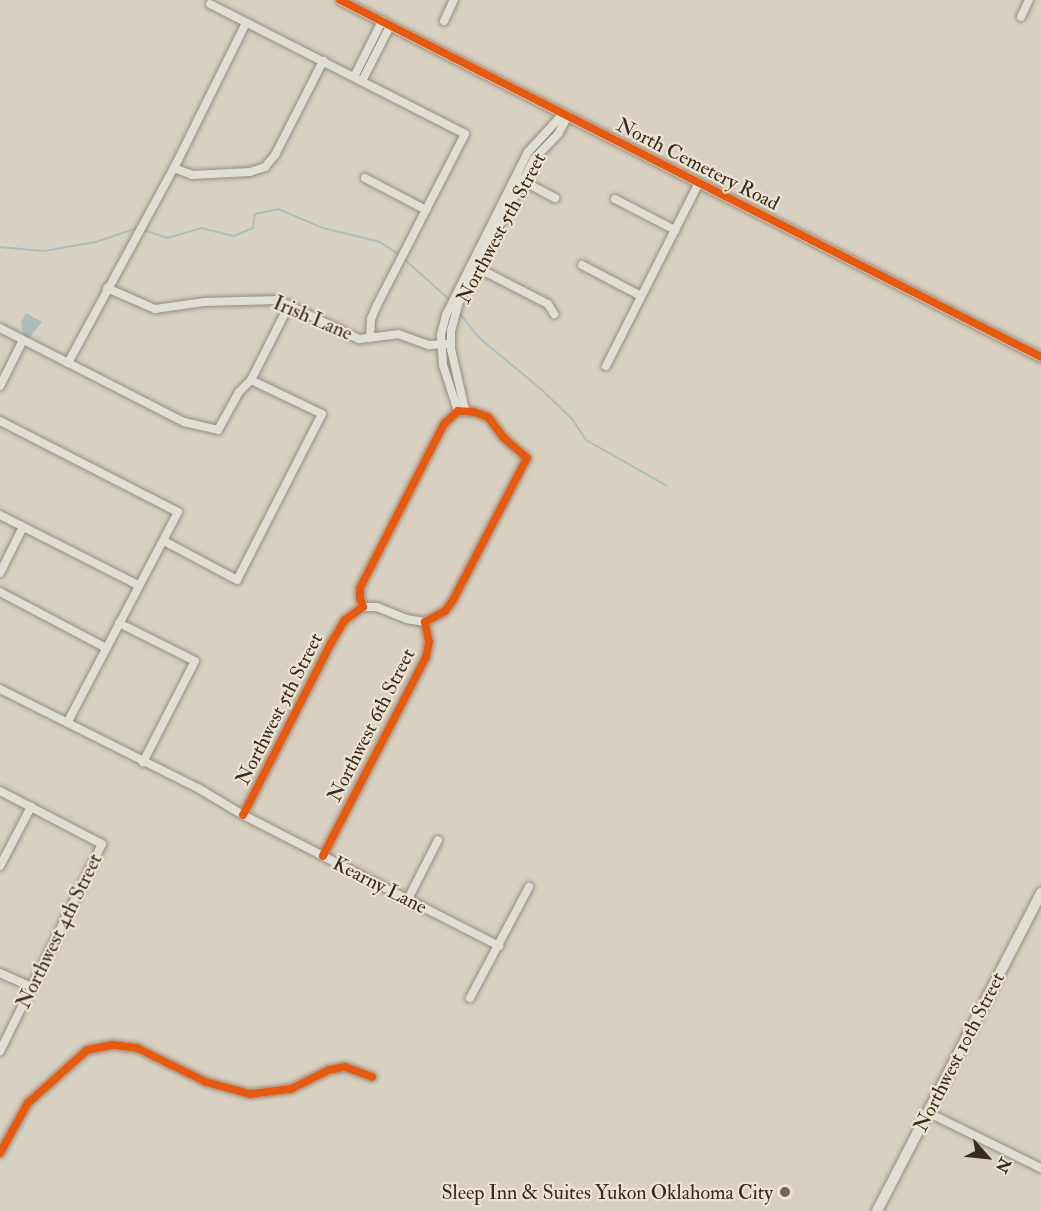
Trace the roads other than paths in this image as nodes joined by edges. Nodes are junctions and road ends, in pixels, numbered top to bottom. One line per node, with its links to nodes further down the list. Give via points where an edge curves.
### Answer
1 (340, 0): 8 (street, North Cemetery Road)
2 (454, 0): 6 (street)
3 (1029, 0): 5 (street)
4 (210, 4): 7 (street)
5 (1021, 17)
6 (444, 21)
7 (246, 23): 9 (street); 12 (street)
8 (386, 24): 10 (street); 11 (street, North Cemetery Road)
9 (323, 61): 10 (street); 12 (street, via 275,155 265,166 250,172 192,175)
10 (358, 79): 18 (street, via 465,134)
11 (565, 115): 14 (street, Northwest 5th Street, via 528,152); 15 (street, North Cemetery Road)
12 (174, 168): 22 (street)
13 (365, 178): 18 (street)
14 (518, 179): 16 (street); 21 (street, Northwest 5th Street)
15 (699, 183): 19 (street); 30 (street, North Cemetery Road)
16 (555, 198)
17 (615, 199): 19 (street)
18 (426, 210): 27 (street, via 376,305 370,319)
19 (675, 230): 23 (street)
20 (582, 265): 23 (street)
21 (474, 266): 25 (street, via 548,304); 29 (street, Northwest 5th Street)
22 (107, 288): 24 (street, Irish Lane, via 155,309 267,298); 31 (street)
23 (641, 296): 32 (street)
24 (289, 304): 27 (street, Irish Lane, via 359,339); 33 (street)
25 (554, 314)
26 (0, 328): 28 (street)
27 (370, 338): 29 (street, Irish Lane, via 398,334 429,345)
28 (23, 340): 31 (street); 34 (street)
29 (446, 345): 35 (street, Northwest 5th Street)
30 (1041, 357)
31 (68, 363): 33 (street, via 184,422 218,430 239,392)
32 (606, 366)
33 (251, 380): 39 (street, via 322,414 237,580)
34 (0, 386)
35 (461, 411): 43 (street, via 444,424 360,588); 44 (street, via 492,420 504,438 527,458 453,600 445,611)
36 (0, 420): 39 (street, via 178,512)
37 (0, 515): 38 (street)
38 (23, 527): 40 (street); 41 (street)
39 (164, 541): 41 (street)
40 (0, 573)
41 (138, 585): 45 (street)
42 (0, 592): 46 (street)
43 (363, 607): 44 (street, via 377,607); 52 (street, Northwest 5th Street, via 345,620 331,643)
44 (425, 622): 54 (street, Northwest 6th Street, via 429,642 426,657)
45 (119, 623): 46 (street); 49 (street, via 195,661)
46 (106, 648): 48 (street)
47 (0, 689): 48 (street, Kearny Lane)
48 (67, 723): 49 (street, Kearny Lane)
49 (143, 762): 52 (street, Kearny Lane)
50 (0, 791): 51 (street)
51 (31, 807): 55 (street); 61 (street, Northwest 4th Street, via 102,844)
52 (243, 814): 54 (street, Kearny Lane)
53 (438, 840): 58 (street)
54 (323, 856): 58 (street, Kearny Lane)
55 (0, 866)
56 (529, 887): 59 (street)
57 (1041, 893): 65 (main road, Northwest 10th Street)
58 (408, 899): 59 (street, Kearny Lane)
59 (499, 946): 62 (street)
60 (0, 973): 61 (street)
61 (33, 988): 63 (street, Northwest 4th Street)
62 (470, 998)
63 (0, 1051)
64 (372, 1077): 66 (street, via 345,1067 329,1070 291,1089 250,1094 206,1082 137,1048 113,1045 87,1050 28,1103)
65 (927, 1112): 67 (street); 68 (main road, Northwest 10th Street)
66 (0, 1153)
67 (1041, 1168)
68 (877, 1211)

